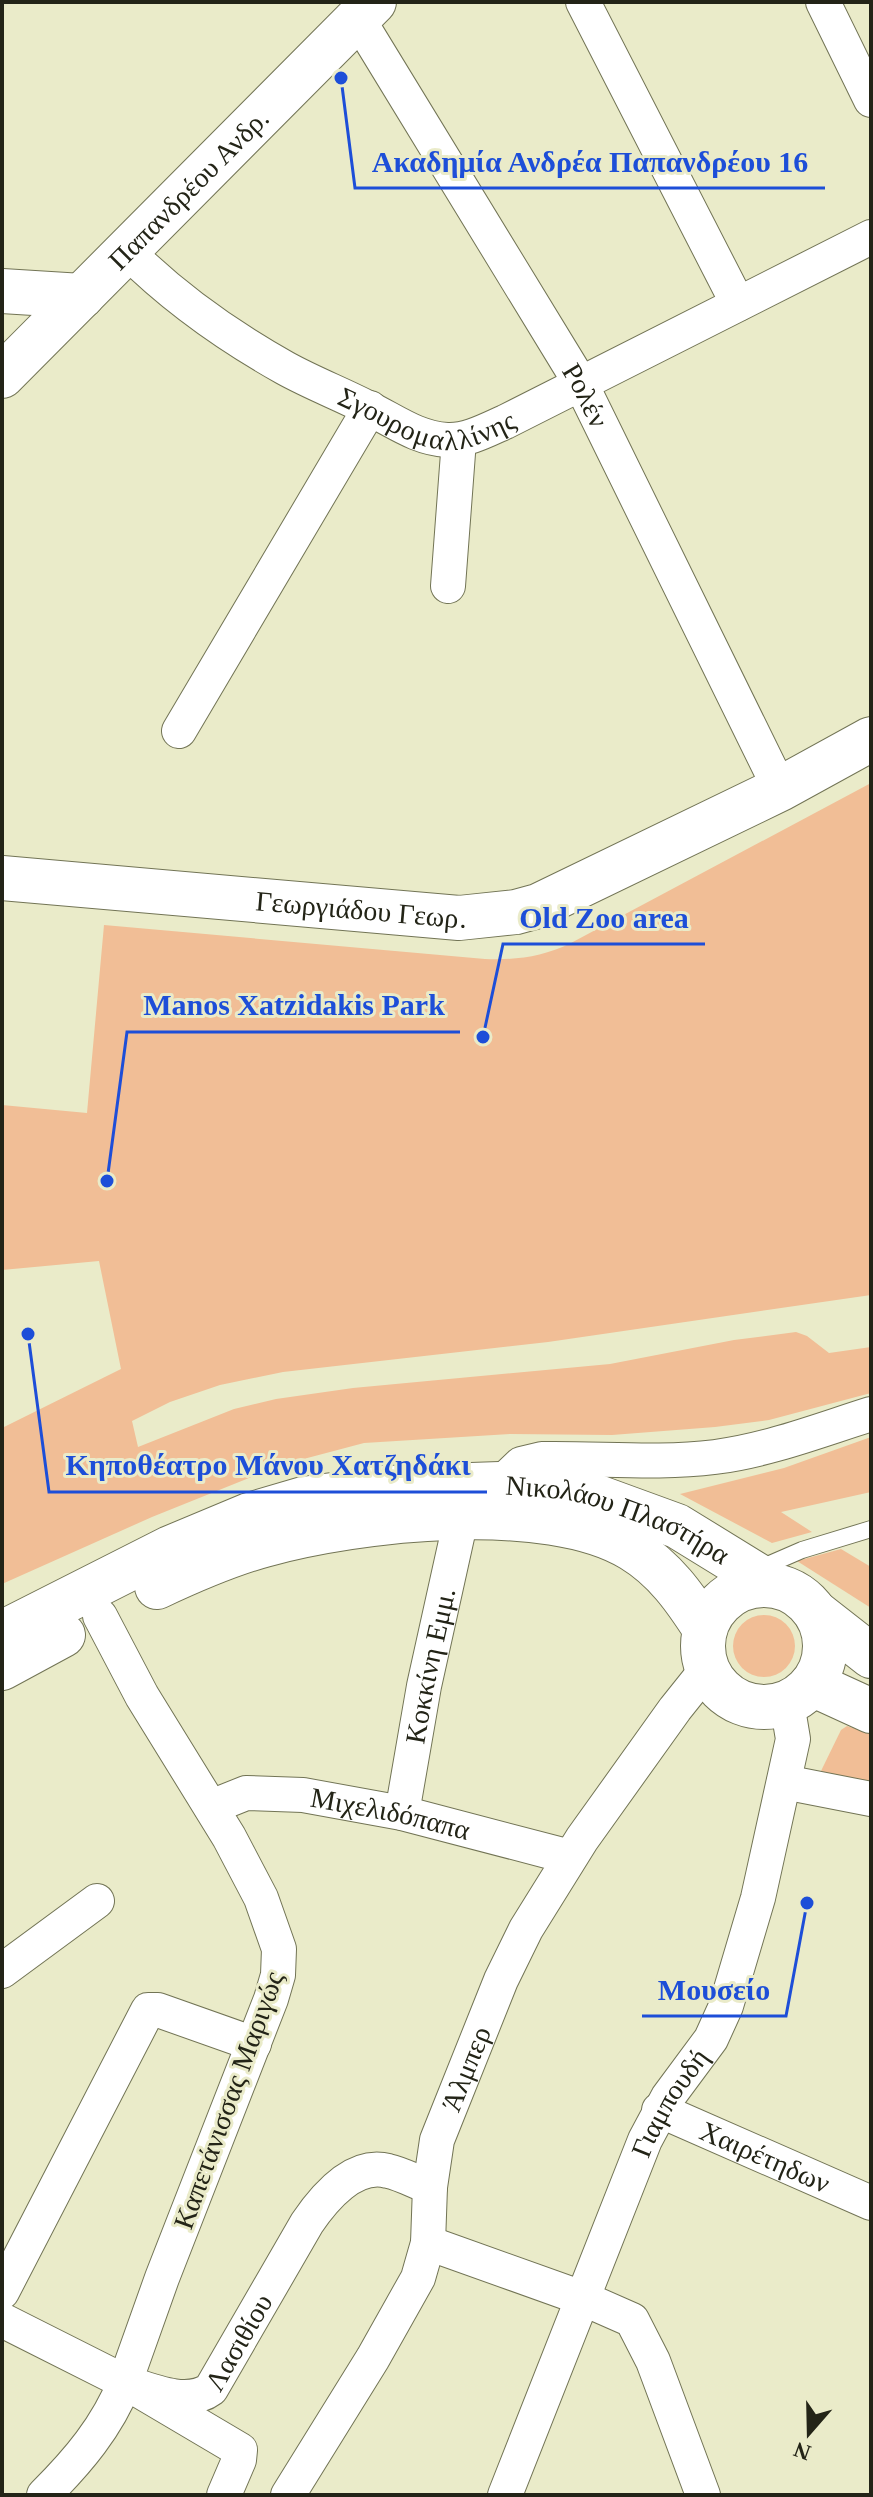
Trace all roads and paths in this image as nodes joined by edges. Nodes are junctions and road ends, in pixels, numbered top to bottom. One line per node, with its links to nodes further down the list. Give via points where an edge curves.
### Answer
1 (583, 2): 9 (street)
2 (823, 2): 4 (street)
3 (366, 10): 6 (main road, Παπανδρέου Ανδρ.); 11 (street, Ρολέν)
4 (871, 100)
5 (871, 237): 9 (street, Σγουρομαλλίνης)
6 (127, 251): 8 (main road, Παπανδρέου Ανδρ.); 12 (street, Σγουρομαλλίνης, via 224,330 286,368)
7 (2, 291): 8 (main road)
8 (82, 296): 10 (main road, Παπανδρέου Ανδρ.)
9 (738, 304): 11 (street, Σγουρομαλλίνης)
10 (2, 376)
11 (581, 384): 13 (street, Σγουρομαλλίνης); 17 (street, Ρολέν)
12 (370, 408): 13 (street, Σγουρομαλλίνης, via 409,431); 15 (street)
13 (459, 440): 14 (street)
14 (448, 586)
15 (179, 731)
16 (871, 739): 17 (main road, Γεωργιάδου Γεωρ.)
17 (780, 789): 18 (main road, Γεωργιάδου Γεωρ., via 516,912 459,918)
18 (2, 878)
19 (871, 1414): 20 (street, via 781,1443 715,1457 542,1459 521,1464)
20 (500, 1484): 23 (main road, Νικολάου Πλαστήρα, via 564,1489 638,1510 677,1526); 26 (main road, Νικολάου Πλαστήρα, via 347,1491 273,1507 170,1548)
21 (461, 1519): 25 (main road, Νικολάου Πλαστήρα, via 332,1529 260,1546); 27 (main road, Νικολάου Πλαστήρα, via 565,1524 634,1550 666,1575); 35 (street, Κοκκίνη Εμμ.)
22 (871, 1529): 23 (lane, via 802,1550)
23 (763, 1578): 24 (main road, via 797,1594); 27 (main road, via 715,1607)
24 (815, 1612): 28 (main road); 30 (main road, via 826,1649 820,1671)
25 (100, 1616): 29 (main road, Νικολάου Πλαστήρα); 34 (street, Καπετάνισσας Μαριγώς)
26 (2, 1633)
27 (706, 1649): 30 (main road, via 720,1689 735,1699 752,1706); 36 (street, Άλμπερ, via 675,1709)
28 (871, 1656)
29 (2, 1668)
30 (795, 1695): 31 (main road); 32 (street, Γιαμπουδή)
31 (871, 1711)
32 (784, 1782): 33 (street); 40 (street, Γιαμπουδή, via 726,2006 711,2039)
33 (871, 1799)
34 (211, 1807): 35 (street, Μιχελιδόπαπα, via 262,1791); 39 (street, Καπετάνισσας Μαριγώς, via 253,1881 279,1949 278,1975)
35 (402, 1813): 36 (street, Μιχελιδόπαπα)
36 (570, 1857): 41 (street, Άλμπερ, via 501,1980 437,2140)
37 (97, 1901): 38 (street)
38 (2, 1971)
39 (254, 2044): 44 (street, via 148,2010); 47 (street, Καπετάνισσας Μαριγώς)
40 (659, 2110): 42 (street, Χαιρέτηδων); 45 (street, Γιαμπουδή)
41 (430, 2187): 43 (street, Άλμπερ); 47 (street, Λασιθίου, via 387,2171 367,2170 330,2194 285,2258 216,2382 203,2394 176,2396)
42 (871, 2203)
43 (428, 2243): 45 (street); 50 (street, Άλμπερ, via 407,2299)
44 (2, 2292)
45 (582, 2298): 51 (street, Γιαμπουδή); 52 (street, via 626,2316 639,2330)
46 (2, 2320): 47 (street)
47 (125, 2382): 48 (street, via 100,2431); 49 (street, via 240,2450)
48 (44, 2495)
49 (224, 2495)
50 (288, 2495)
51 (505, 2495)
52 (703, 2495)

